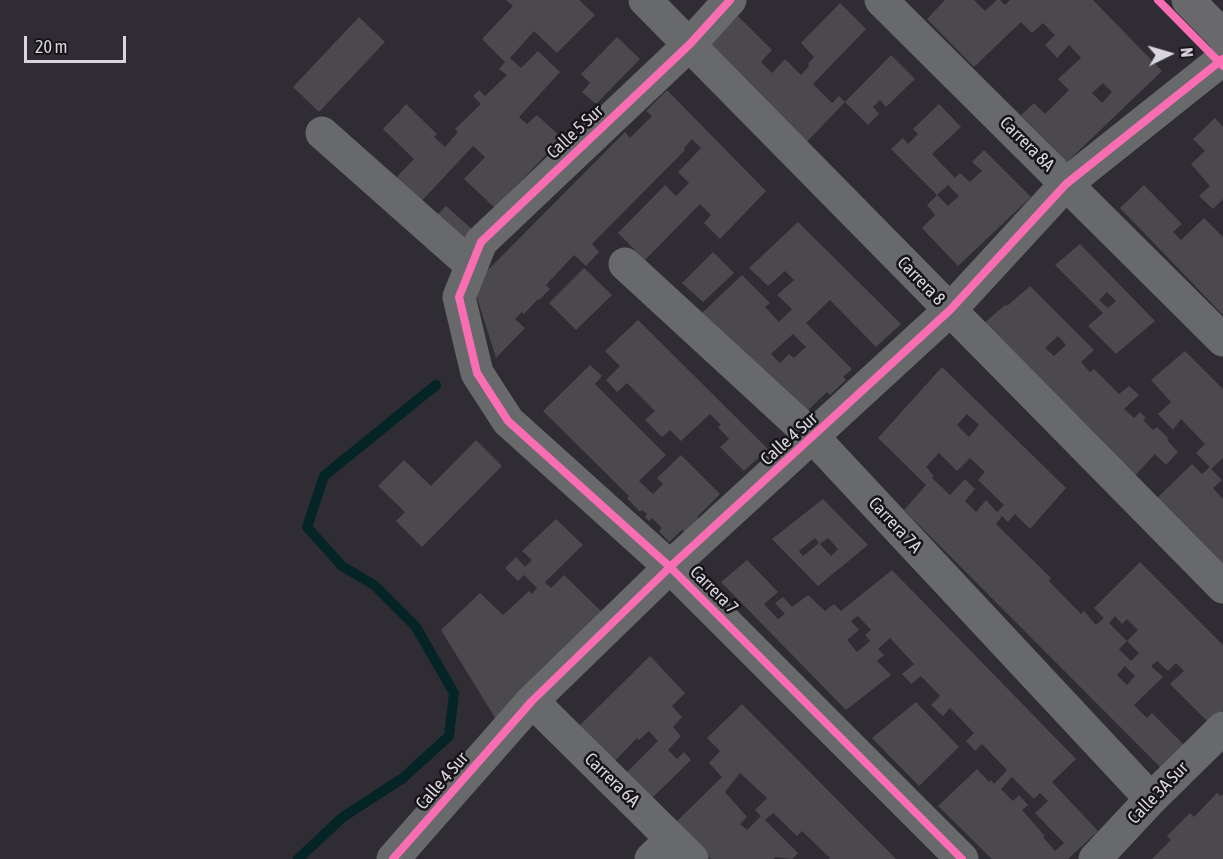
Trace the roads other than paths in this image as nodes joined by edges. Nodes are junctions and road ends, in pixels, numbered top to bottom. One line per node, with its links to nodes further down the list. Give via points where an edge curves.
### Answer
1 (645, 0): 6 (street, Carrera 8)
2 (730, 0): 6 (street, Calle 5 Sur)
3 (881, 0): 9 (street, Carrera 8A)
4 (1188, 0): 5 (main road)
5 (1223, 36)
6 (690, 44): 11 (street, Calle 5 Sur, via 481,242); 13 (street, Carrera 8)
7 (1223, 59): 9 (street, Calle 4 Sur)
8 (322, 133): 11 (street)
9 (1066, 183): 13 (street, Calle 4 Sur); 14 (street, Carrera 8A)
10 (625, 264): 15 (street, Carrera 7A)
11 (471, 265): 12 (street, Calle 5 Sur)
12 (459, 297): 16 (street, Carrera 7, via 477,373 508,421)
13 (950, 310): 15 (street, Calle 4 Sur); 17 (street, Carrera 8)
14 (1223, 340)
15 (813, 437): 16 (street, Calle 4 Sur); 20 (street, Carrera 7A)
16 (670, 567): 18 (street, Calle 4 Sur); 23 (street, Carrera 7)
17 (1223, 587)
18 (532, 701): 21 (street, Carrera 6A); 22 (street, Calle 4 Sur)
19 (1223, 728): 20 (street, Calle 3A Sur)
20 (1151, 799): 24 (street, Calle 3A Sur)
21 (672, 852)
22 (393, 859)
23 (962, 859)
24 (1095, 859)

